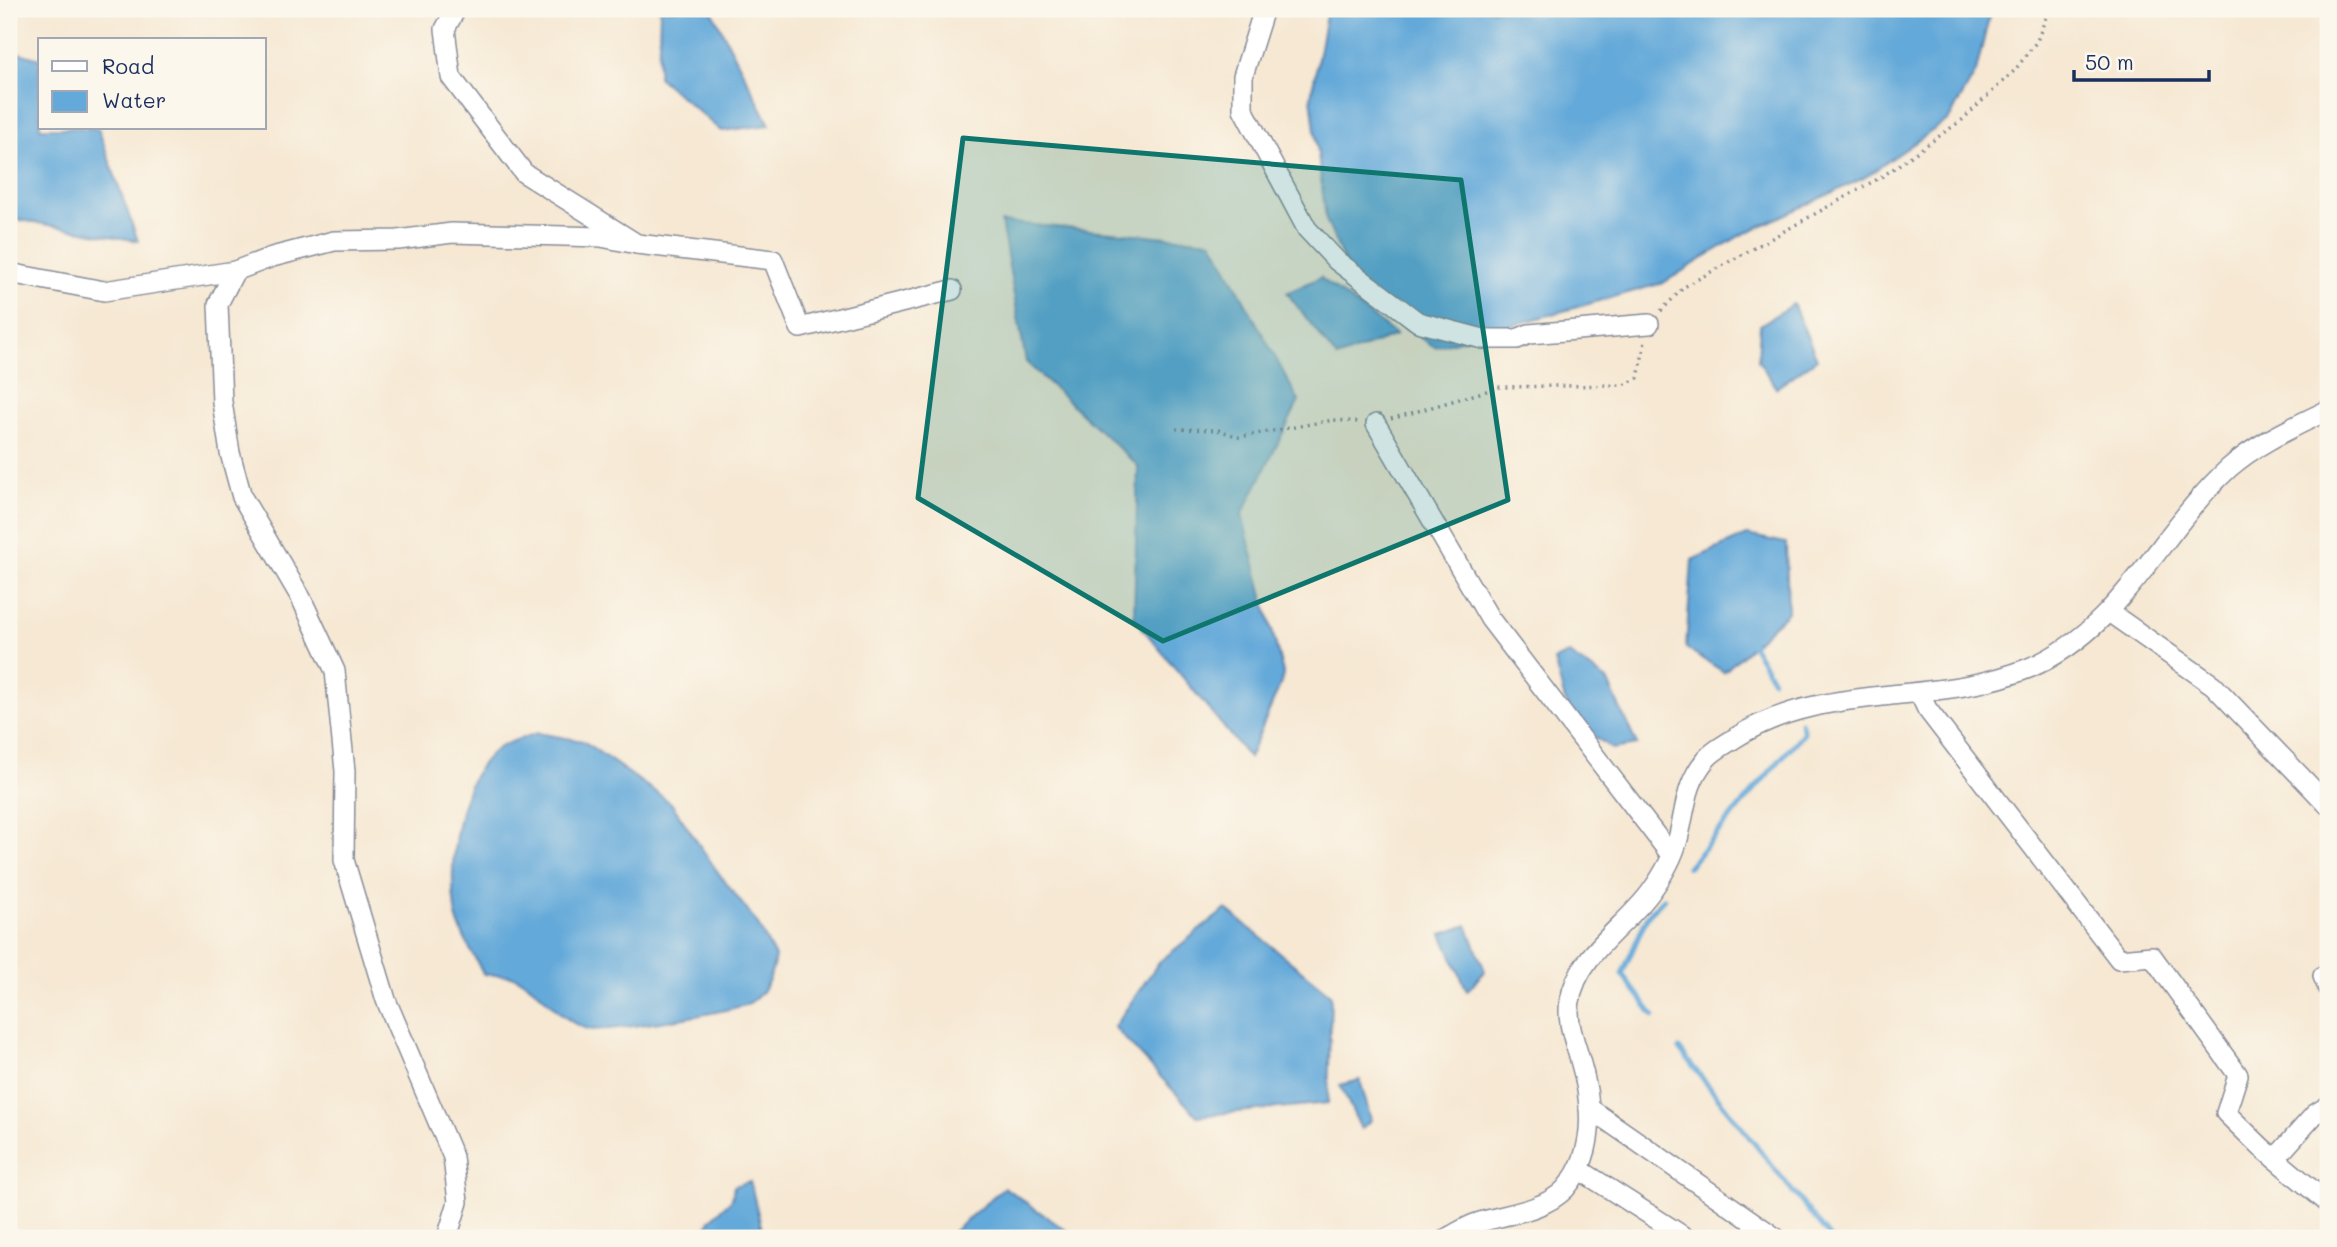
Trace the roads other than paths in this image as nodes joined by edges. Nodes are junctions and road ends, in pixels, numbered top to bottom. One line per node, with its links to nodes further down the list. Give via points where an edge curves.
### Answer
1 (456, 9): 3 (street, via 445,29 451,77 524,173)
2 (1264, 9): 7 (street, via 1243,76 1243,109 1307,229 1337,261 1418,323 1483,339)
3 (637, 244): 4 (street, via 600,237 452,233 334,241); 6 (street, via 773,260 800,328)
4 (234, 271): 5 (street, via 104,291); 21 (street, via 218,304 222,402 230,453 242,497 301,598 335,671 345,771 344,860 386,1000 453,1157 458,1202)
5 (9, 274)
6 (952, 290)
7 (1649, 324)
8 (2328, 410): 10 (street, via 2273,438 2229,468)
9 (1376, 424): 13 (street, via 1490,619)
10 (2109, 612): 11 (street, via 2078,640 2030,667 1970,687); 12 (street, via 2213,684)
11 (1920, 694): 13 (street, via 1808,706 1758,723 1709,755 1690,784); 18 (street, via 2119,960 2152,956 2238,1075 2226,1113)
12 (2328, 805)
13 (1671, 855): 17 (street, via 1650,893 1584,968 1569,1001)
14 (2328, 975): 15 (street, via 2323,976)
15 (2328, 988)
16 (2328, 1106): 18 (street, via 2315,1114)
17 (1589, 1108): 19 (street, via 1589,1143); 24 (street)
18 (2275, 1159): 20 (street)
19 (1580, 1170): 22 (street, via 1562,1192 1535,1207 1473,1224); 23 (street)
20 (2328, 1203)
21 (447, 1238)
22 (1447, 1238)
23 (1686, 1238)
24 (1776, 1238)

